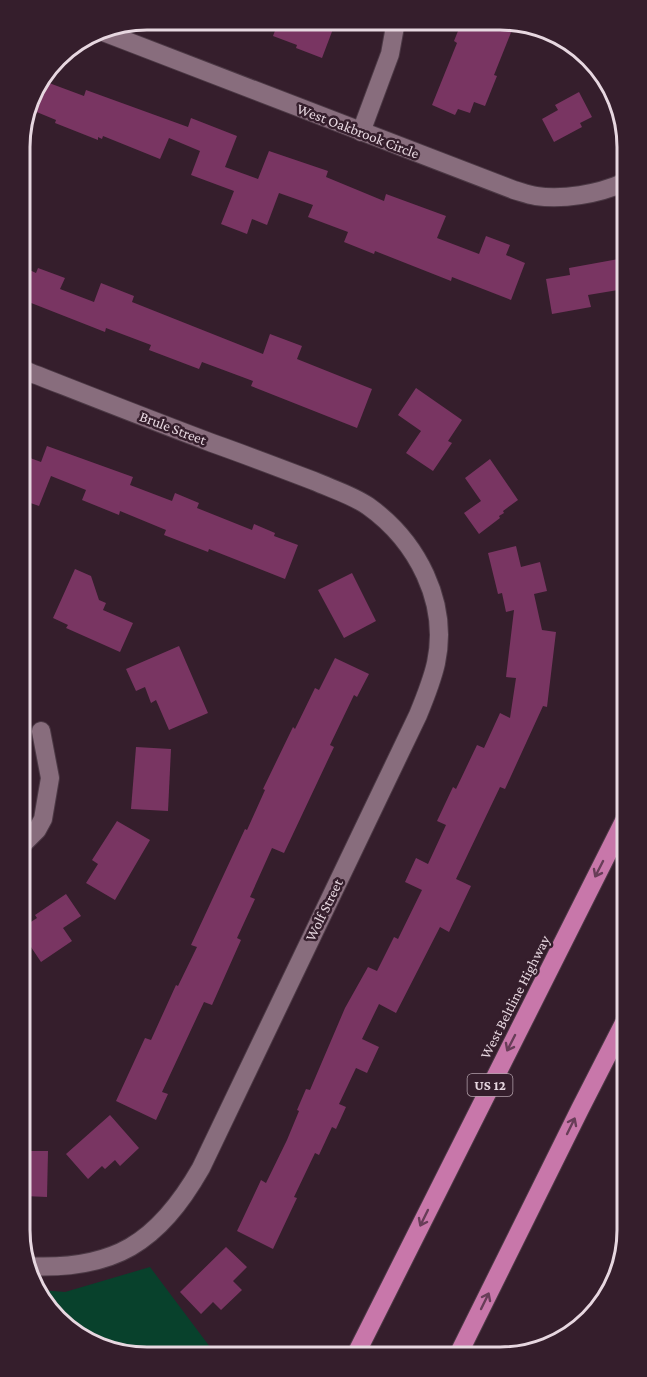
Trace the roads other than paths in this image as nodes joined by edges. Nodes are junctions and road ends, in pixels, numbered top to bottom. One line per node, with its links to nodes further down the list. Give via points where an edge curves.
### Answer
1 (394, 30): 3 (street, via 390,54)
2 (112, 35): 3 (street, West Oakbrook Circle)
3 (361, 132): 4 (street, West Oakbrook Circle, via 537,196 592,193)
4 (617, 185)
5 (30, 372): 6 (street, Brule Street)
6 (324, 485): 11 (street, Wolf Street, via 367,506 407,543 422,567 435,597 439,628 428,691 187,1192 164,1222 147,1236 105,1258 83,1264)
7 (41, 731): 9 (street, via 50,778 43,819)
8 (617, 835): 12 (highway, West Beltline Highway / US 12, one-way to 12)
9 (30, 837)
10 (617, 1037): 13 (highway, one-way to 10)
11 (36, 1266)
12 (360, 1347)
13 (462, 1347)

